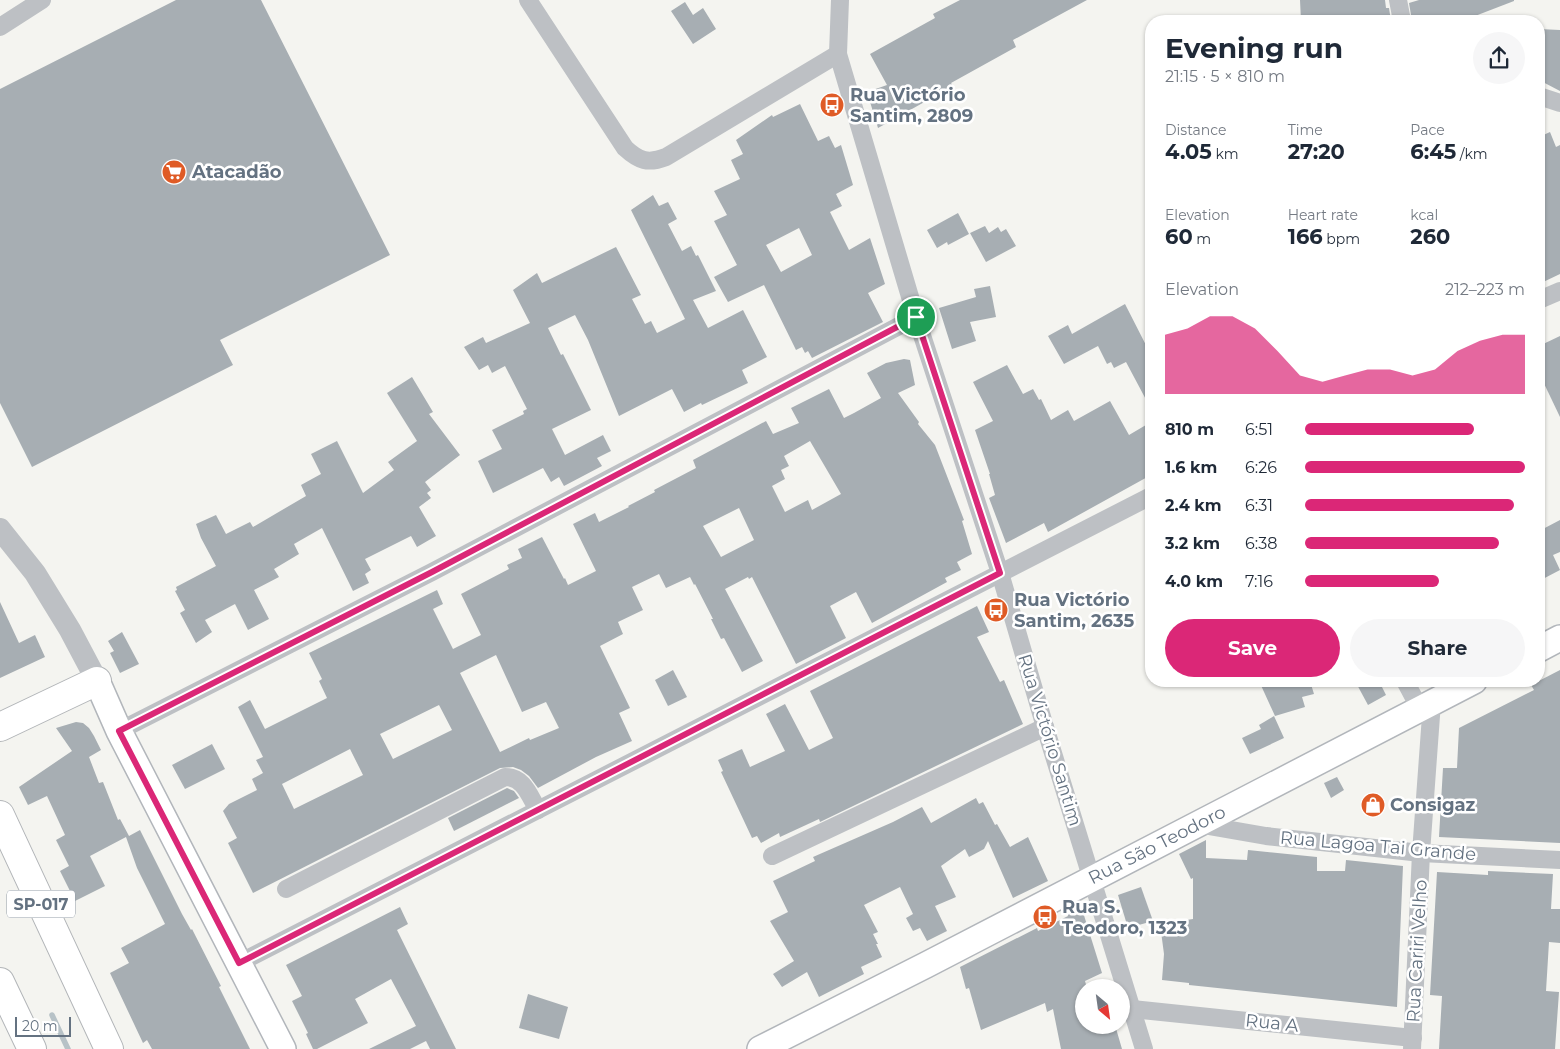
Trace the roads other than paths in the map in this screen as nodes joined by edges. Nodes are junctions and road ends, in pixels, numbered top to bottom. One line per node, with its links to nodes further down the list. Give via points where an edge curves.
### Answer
1 (42, 0): 6 (street)
2 (528, 0): 7 (street, via 625,148 643,160 655,162 666,157)
3 (840, 0): 7 (street, Rua Victório Santim)
4 (1398, 0): 5 (street)
5 (1401, 15)
6 (0, 27)
7 (838, 54): 12 (street, Rua Victório Santim)
8 (1545, 98): 9 (street)
9 (1560, 103)
10 (1560, 291): 11 (street)
11 (1545, 297)
12 (916, 317): 15 (street, Rua Victório Santim); 24 (street, via 432,572)
13 (1145, 499): 15 (street)
14 (0, 530): 18 (street, via 35,573)
15 (1000, 573): 23 (street, Rua Victório Santim); 25 (street)
16 (1560, 638): 17 (main road)
17 (1545, 646)
18 (97, 681): 22 (highway); 24 (main road)
19 (1410, 687): 21 (street)
20 (1462, 687): 21 (main road, Rua São Teodoro)
21 (1426, 706): 27 (main road, Rua São Teodoro); 28 (street, Rua Cariri Velho)
22 (0, 727)
23 (1045, 727): 29 (street); 31 (street, Rua Victório Santim)
24 (119, 731): 33 (main road)
25 (538, 810): 32 (street, via 522,782 505,777); 33 (street)
26 (0, 815): 38 (highway, SP-017)
27 (1197, 824): 28 (street, Rua Lagoa Tai Grande, via 1266,836); 31 (main road, Rua São Teodoro)
28 (1421, 853): 30 (street, Rua Lagoa Tai Grande); 36 (street, Rua Cariri Velho)
29 (772, 856)
30 (1560, 860)
31 (1092, 879): 35 (street, Rua Victório Santim); 40 (main road, Rua São Teodoro)
32 (286, 889)
33 (239, 963): 39 (main road)
34 (0, 982): 37 (highway)
35 (1132, 1009): 36 (street, Rua A); 41 (street, Rua Victório Santim)
36 (1413, 1044)
37 (32, 1049)
38 (109, 1049)
39 (283, 1049)
40 (760, 1049)
41 (1144, 1049)

